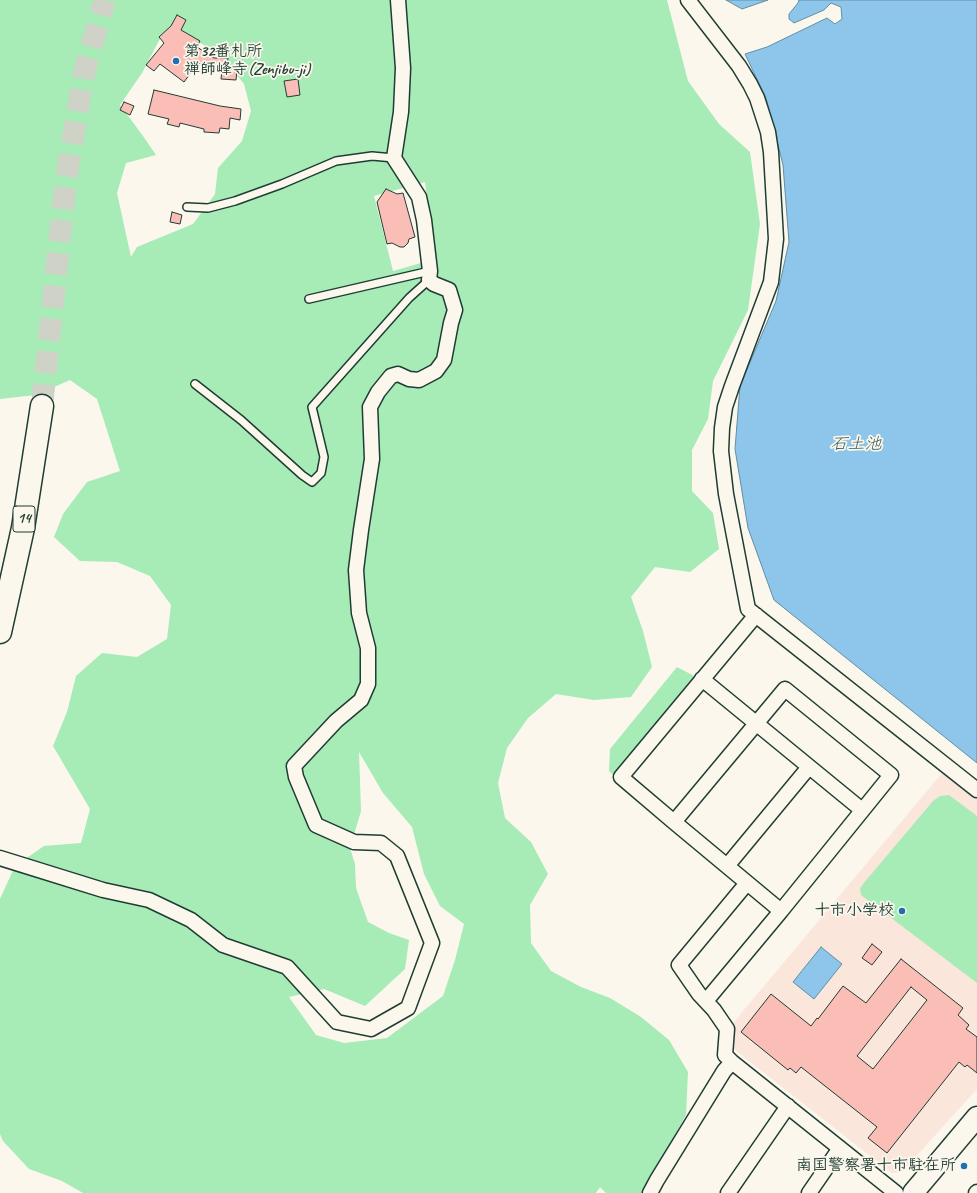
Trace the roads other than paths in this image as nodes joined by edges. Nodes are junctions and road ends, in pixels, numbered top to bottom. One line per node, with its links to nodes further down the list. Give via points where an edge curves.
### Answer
1 (398, 0): 3 (street, via 403,68 402,112)
2 (688, 0): 9 (street, via 750,84 768,132 771,152 776,222 775,260 766,298 738,367 725,408 721,450 726,494 748,609)
3 (394, 158): 4 (lane, via 372,156 336,161 235,201 208,208); 5 (street, via 419,197)
4 (187, 207)
5 (430, 276): 6 (lane); 7 (lane, via 312,407 324,457 321,473 312,482); 17 (street, via 434,284 449,290 455,310 444,360 436,370 419,380 398,374 391,376 370,407 372,459 356,570 359,613 368,648 368,684 361,700 336,721 294,766 316,825 354,842 381,843 397,856 432,943 408,1008 371,1029 337,1022 287,967 223,945 191,920 149,900 103,890)
6 (309, 299)
7 (195, 384)
8 (42, 406): 10 (main road, 14, via 23,528)
9 (756, 615): 11 (street); 14 (street)
10 (0, 632)
11 (702, 679): 12 (street); 16 (street, via 620,777)
12 (756, 724): 13 (street); 15 (street, via 785,689 891,775); 16 (street)
13 (809, 767): 15 (street); 18 (street)
14 (977, 790)
15 (862, 810): 20 (street)
16 (674, 822): 18 (street)
17 (0, 858)
18 (727, 866): 19 (street)
19 (747, 883): 20 (street); 21 (street, via 679,966)
20 (781, 911): 21 (street)
21 (706, 1002): 22 (street, via 727,1029 725,1056)
22 (732, 1062): 23 (street); 26 (street, via 724,1071)
23 (788, 1106): 25 (street); 27 (street)
24 (977, 1117): 30 (main road)
25 (840, 1148): 28 (street); 29 (street)
26 (650, 1193)
27 (728, 1193)
28 (809, 1193)
29 (896, 1193)
30 (913, 1193)

